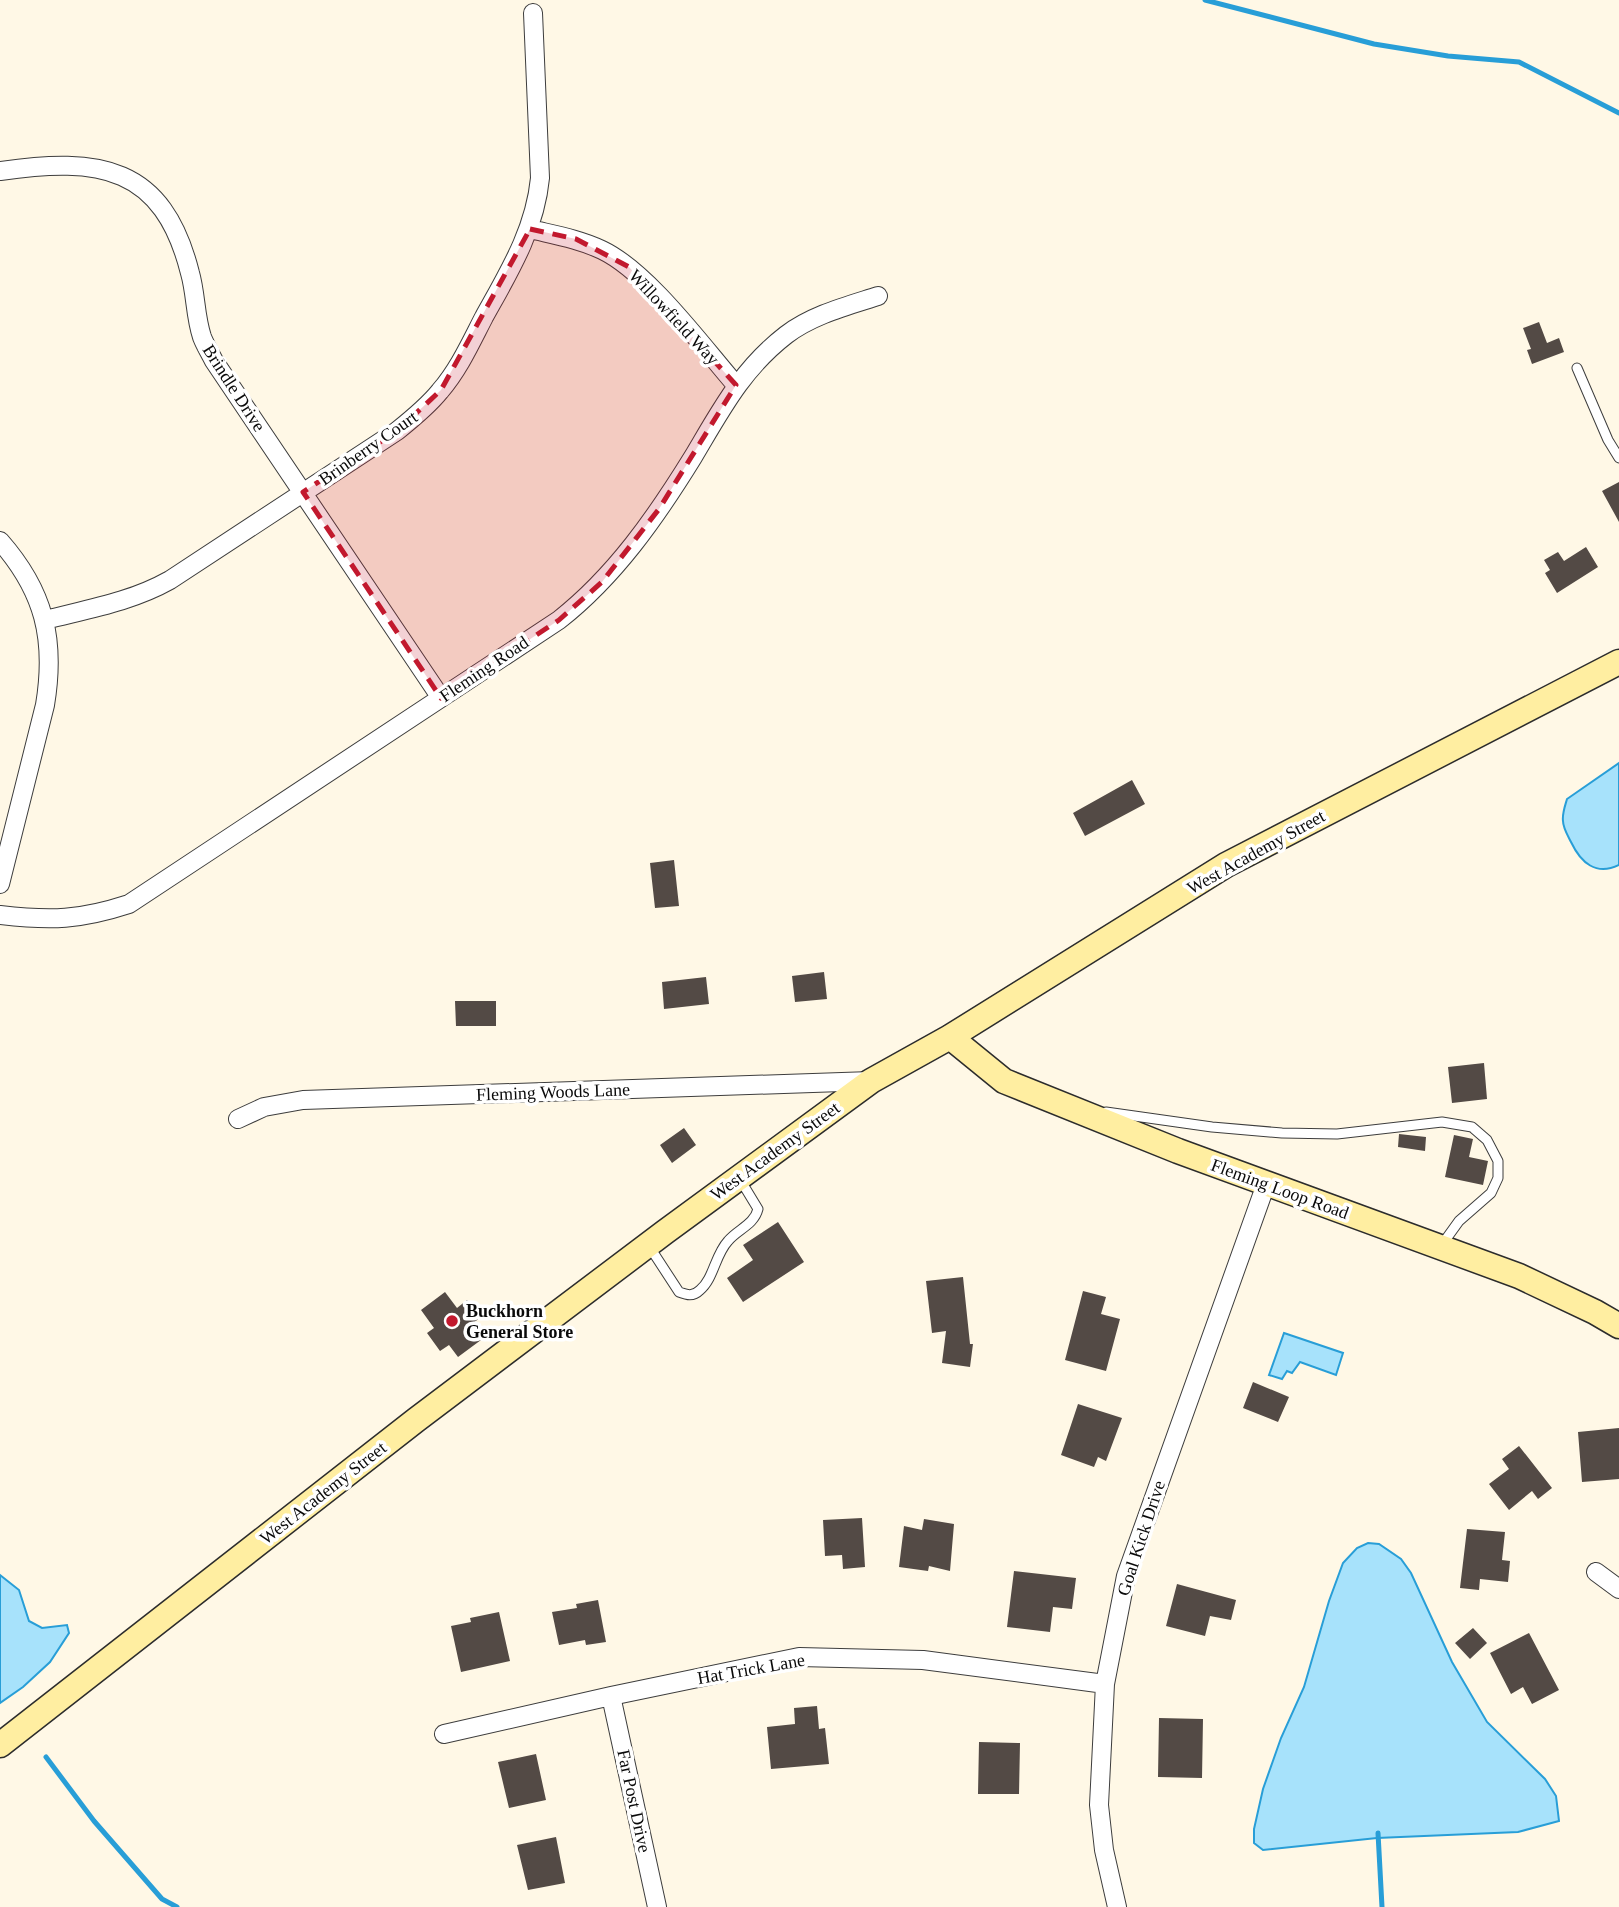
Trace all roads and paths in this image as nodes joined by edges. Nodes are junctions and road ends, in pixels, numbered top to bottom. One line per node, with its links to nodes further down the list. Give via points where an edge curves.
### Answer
1 (533, 13): 3 (street, Brinberry Court, via 540,178)
2 (0, 171): 8 (street, Brindle Drive, via 75,165 99,168 140,187 158,202 183,248 203,338 214,361)
3 (530, 229): 6 (street, Willowfield Way, via 576,239 629,267); 8 (street, Brinberry Court, via 441,390 397,431)
4 (878, 296): 6 (street, Fleming Road, via 788,334)
5 (1577, 368): 7 (lane)
6 (736, 385): 12 (street, Fleming Road, via 659,509 602,582 559,620)
7 (1619, 458)
8 (303, 492): 10 (street, Brinberry Court, via 148,592); 12 (street, Brindle Drive)
9 (0, 541): 10 (street, via 19,562)
10 (45, 620): 13 (street, via 49,679 45,705)
11 (1619, 663): 15 (main road, West Academy Street, via 1226,865)
12 (441, 698): 14 (street, Fleming Road, via 130,904 74,919)
13 (0, 884)
14 (0, 915)
15 (950, 1037): 16 (main road, West Academy Street); 17 (main road, Fleming Loop Road, via 1004,1081)
16 (872, 1081): 18 (street, Fleming Woods Lane, via 303,1100 264,1107); 19 (main road, West Academy Street)
17 (1072, 1109): 20 (main road, Fleming Loop Road); 22 (lane, via 1282,1133 1337,1134 1442,1122 1472,1128 1487,1140 1498,1161 1497,1178 1491,1193 1459,1221)
18 (239, 1119)
19 (739, 1178): 21 (main road, West Academy Street); 21 (lane, via 758,1209 756,1218 729,1240 699,1291 690,1295 679,1292)
20 (1266, 1184): 22 (main road, Fleming Loop Road); 26 (street, Goal Kick Drive, via 1126,1576)
21 (648, 1244): 29 (main road, West Academy Street)
22 (1440, 1247): 23 (main road, Fleming Loop Road, via 1520,1276)
23 (1619, 1326)
24 (1596, 1572): 25 (street)
25 (1619, 1589)
26 (1105, 1684): 27 (street, Hat Trick Lane, via 923,1660 799,1657); 31 (street, Goal Kick Drive, via 1099,1805)
27 (611, 1696): 28 (street, Hat Trick Lane); 30 (street, Far Post Drive)
28 (444, 1734)
29 (0, 1745)
30 (657, 1907)
31 (1117, 1907)

